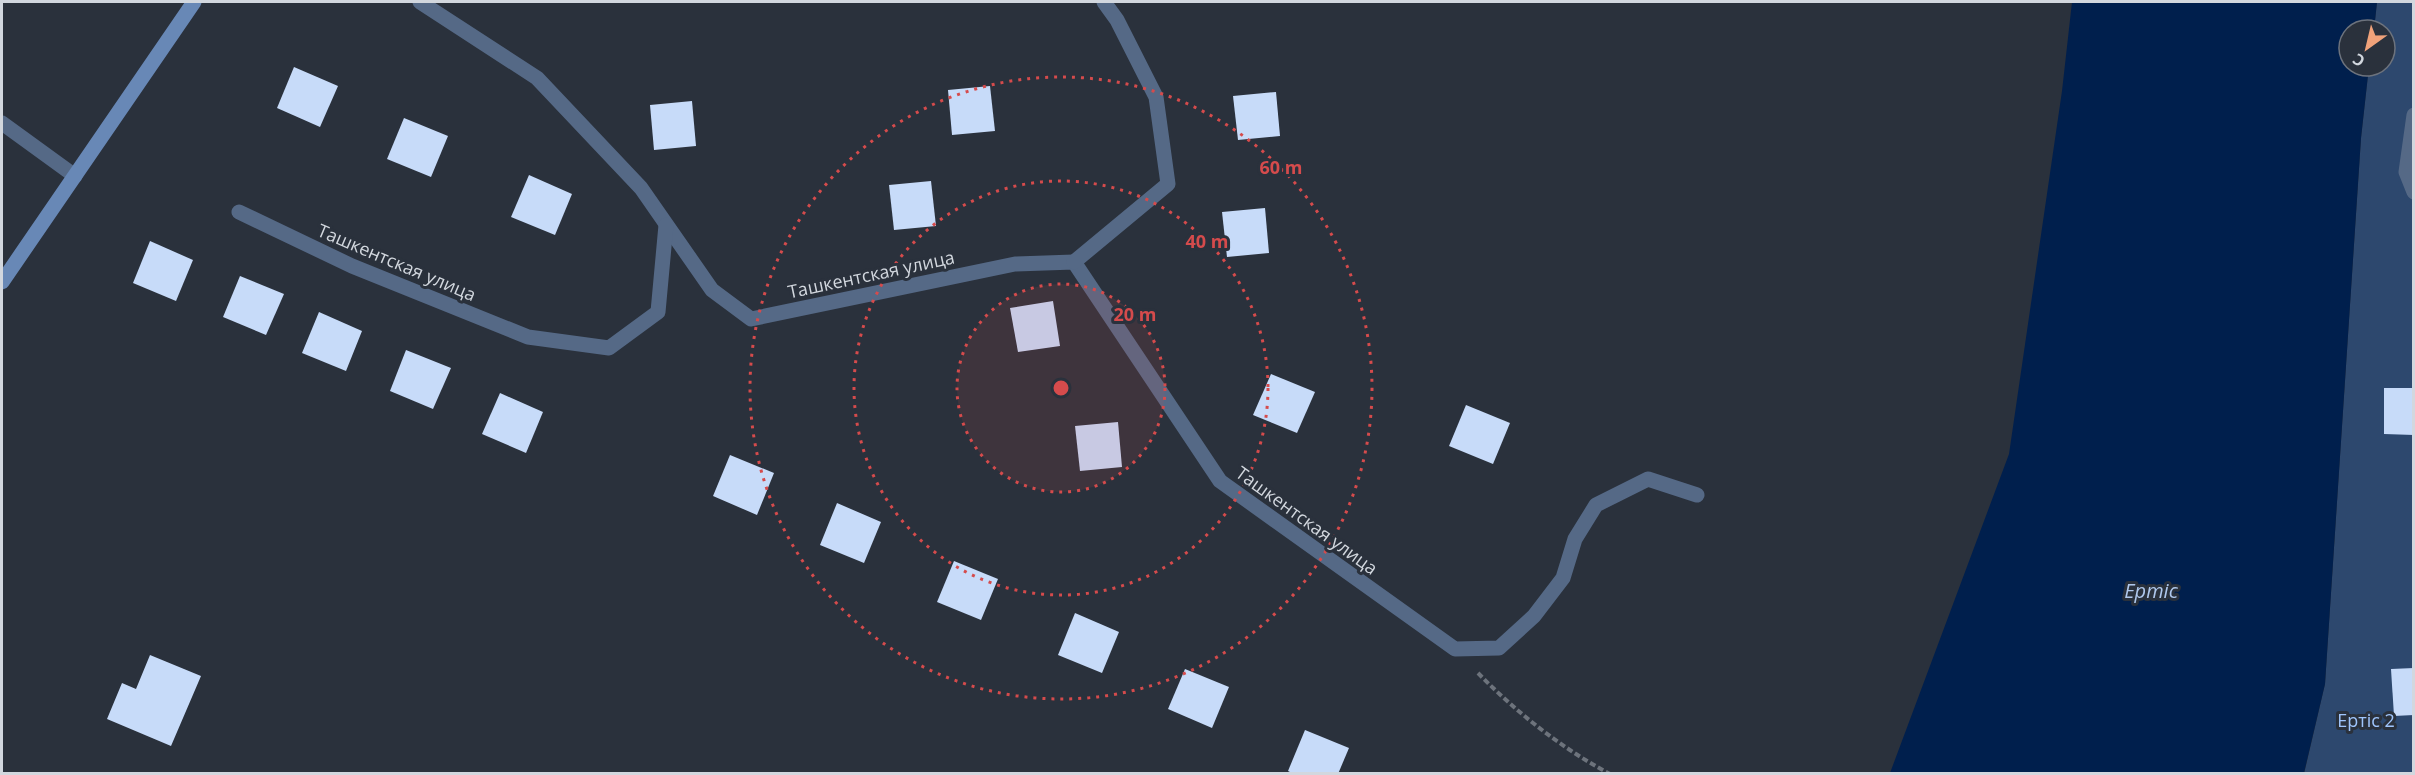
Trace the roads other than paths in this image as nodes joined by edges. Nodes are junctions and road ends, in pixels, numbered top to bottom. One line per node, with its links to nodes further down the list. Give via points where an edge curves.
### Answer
1 (194, 2): 6 (main road)
2 (420, 2): 9 (street, Ташкентская улица, via 537,78 641,188)
3 (1104, 2): 10 (street, via 1156,97 1167,184)
4 (2414, 115): 7 (street, via 2406,172)
5 (2, 123): 6 (street)
6 (75, 176): 11 (main road)
7 (2414, 192)
8 (239, 212): 9 (street, Ташкентская улица, via 352,266 528,337 609,348 658,312)
9 (666, 225): 10 (street, Ташкентская улица, via 712,290 752,320 1015,264)
10 (1074, 262): 12 (street, Ташкентская улица, via 1220,481 1455,650 1499,648 1534,616 1563,578 1575,539 1596,504 1648,478)
11 (2, 282)
12 (1697, 495)

